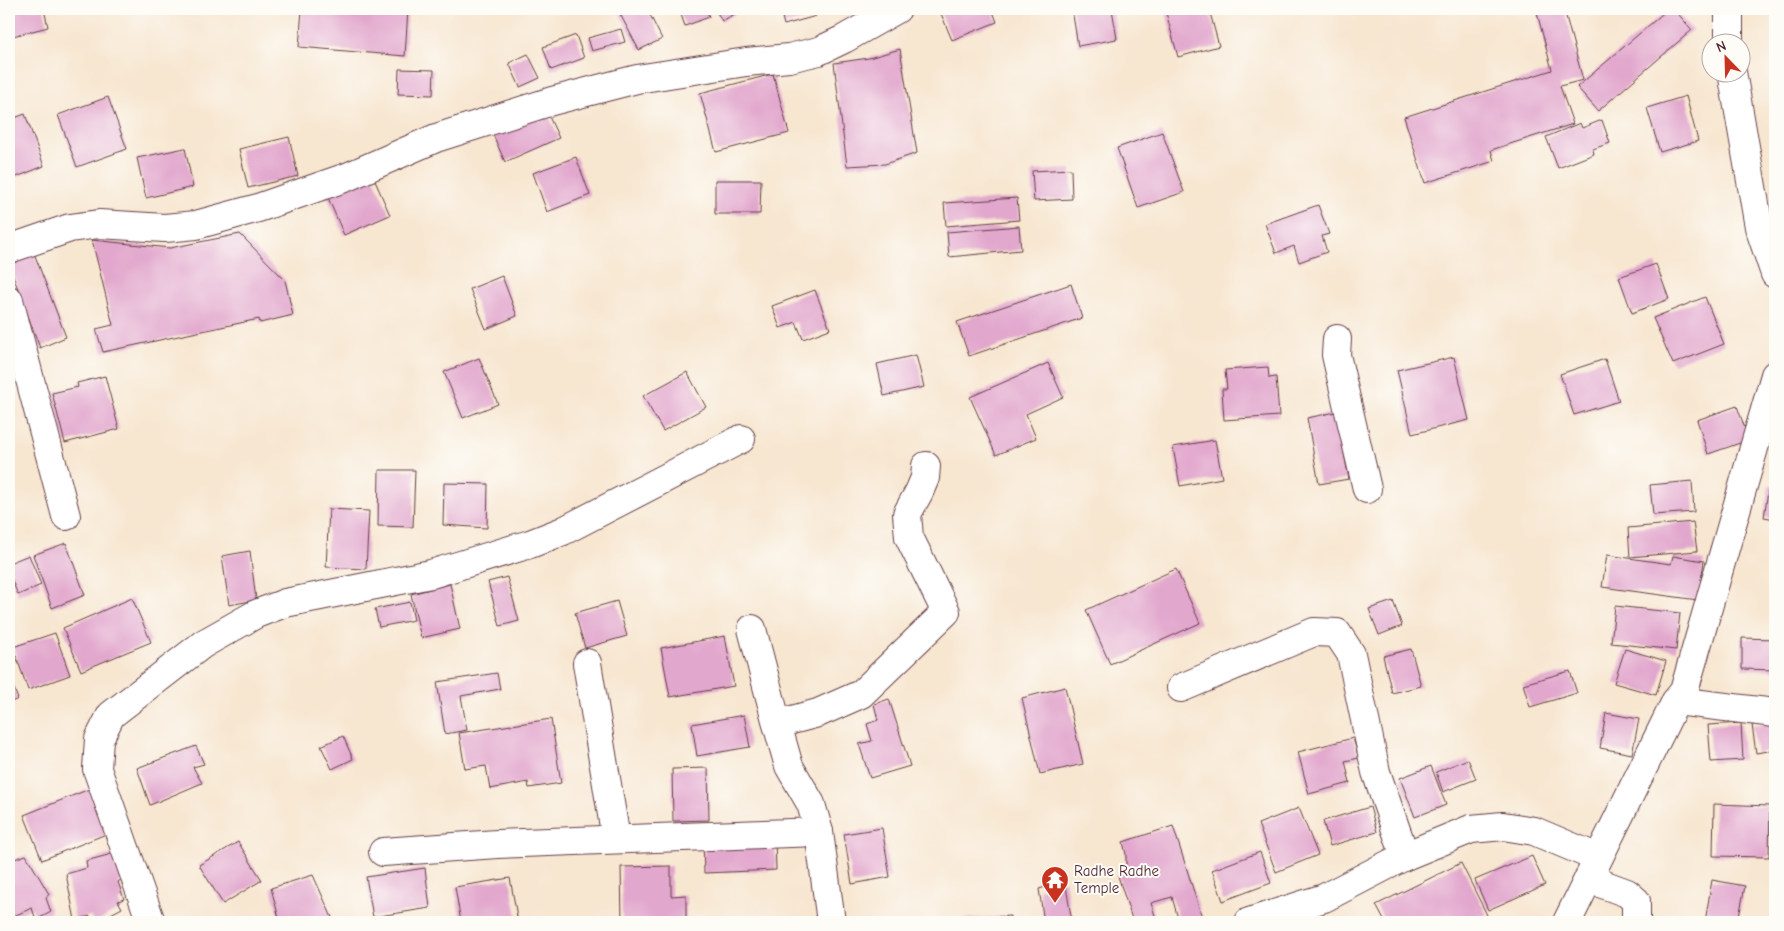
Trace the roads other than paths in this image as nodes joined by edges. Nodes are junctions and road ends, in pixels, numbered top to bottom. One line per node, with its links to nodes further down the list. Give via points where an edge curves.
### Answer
1 (897, 9): 5 (street, via 819,51 637,79 552,102 436,138 347,177 258,208 196,225 165,228 90,225 70,228)
2 (1729, 9): 3 (street)
3 (1729, 32)
4 (1734, 82): 6 (street, via 1759,227)
5 (9, 249)
6 (1775, 274)
7 (9, 300): 13 (street)
8 (1337, 339): 12 (street, via 1336,355)
9 (1775, 375): 17 (street, via 1684,691)
10 (741, 439): 25 (street, via 563,531 530,544 430,574 285,602 256,614 203,644 111,715 99,739 97,769)
11 (926, 466): 19 (street, via 925,478 906,514 909,537 946,612 861,694 818,713)
12 (1367, 488)
13 (66, 516)
14 (752, 629): 19 (street)
15 (587, 664): 21 (street)
16 (1181, 688): 23 (street, via 1314,632 1337,633 1351,654 1376,772)
17 (1676, 701): 18 (street); 24 (street)
18 (1775, 713)
19 (776, 724): 20 (street, via 789,766 811,804)
20 (819, 832): 21 (street); 26 (street)
21 (616, 840): 22 (street)
22 (383, 852)
23 (1405, 856): 24 (street, via 1471,829 1504,826 1534,831); 27 (street, via 1324,898)
24 (1593, 868): 28 (street); 29 (street, via 1636,901)
25 (151, 922)
26 (831, 922)
27 (1249, 922)
28 (1567, 922)
29 (1636, 922)

